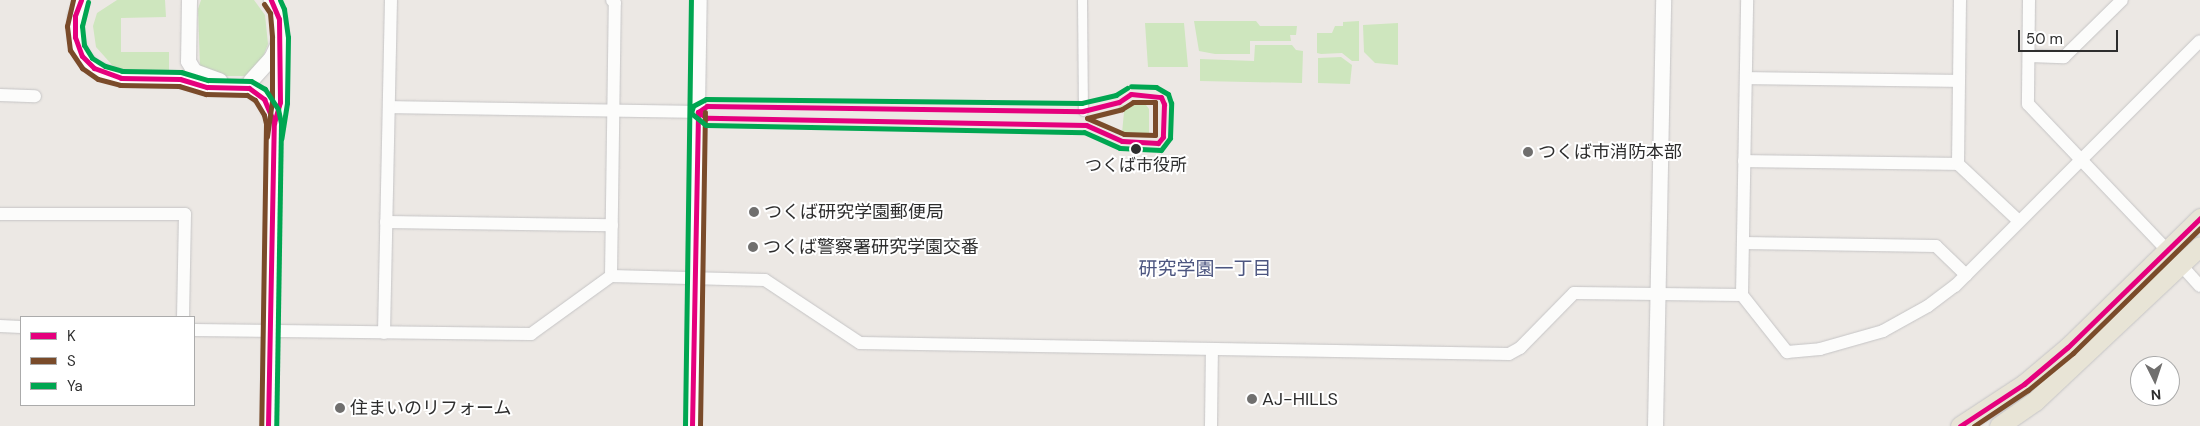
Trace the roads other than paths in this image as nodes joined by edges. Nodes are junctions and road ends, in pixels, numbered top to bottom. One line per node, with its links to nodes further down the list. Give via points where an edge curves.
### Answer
1 (81, 0): 21 (street, via 74,26 77,48 87,62 102,73 121,78 180,79 207,87 242,87 255,91)
2 (189, 0): 17 (street, via 190,66 210,79)
3 (271, 0): 13 (street, via 279,19)
4 (391, 0): 22 (street)
5 (612, 0): 23 (street, via 615,3)
6 (699, 0): 25 (street)
7 (1082, 0): 24 (street)
8 (1663, 0): 43 (street)
9 (1747, 0): 16 (street)
10 (1960, 0): 18 (street)
11 (2029, 0): 15 (street)
12 (2122, 0): 15 (street, via 2064,57)
13 (280, 37): 17 (street, via 271,58); 26 (street, via 280,102)
14 (2200, 41): 27 (street)
15 (2029, 56): 27 (street, via 2028,104)
16 (1746, 78): 18 (street); 28 (street)
17 (250, 81): 21 (street, via 261,87)
18 (1959, 81): 29 (street)
19 (0, 95): 20 (street)
20 (36, 96)
21 (264, 99): 26 (street)
22 (388, 107): 23 (street); 33 (street)
23 (613, 111): 25 (street); 34 (street)
24 (1083, 111)
25 (698, 112): 41 (street)
26 (274, 123): 49 (street)
27 (2082, 158): 32 (street); 37 (street)
28 (1744, 161): 29 (street); 35 (street)
29 (1958, 164): 32 (street)
30 (0, 214): 45 (street, via 185,214)
31 (2200, 218): 37 (main road)
32 (2019, 221): 39 (street)
33 (386, 222): 34 (street); 50 (street)
34 (612, 225): 40 (street)
35 (1743, 243): 39 (street, via 1936,246); 44 (street)
36 (2200, 246): 38 (main road)
37 (2167, 250): 56 (main road, via 2068,347 2024,384)
38 (2181, 265): 42 (street); 57 (main road, via 2035,401)
39 (1966, 275): 44 (street, via 1928,306 1883,331 1853,342 1795,353 1787,352)
40 (611, 276): 41 (street); 50 (street, via 531,334)
41 (695, 279): 51 (street, via 765,280 860,343); 53 (street)
42 (2200, 286)
43 (1657, 294): 44 (street); 51 (street, via 1574,293 1520,348 1509,354); 55 (street)
44 (1742, 295)
45 (183, 316)
46 (0, 326): 47 (street)
47 (20, 327)
48 (195, 330): 49 (street)
49 (270, 332): 50 (street); 52 (street)
50 (384, 333)
51 (1212, 349): 54 (street)
52 (268, 426)
53 (692, 426)
54 (1210, 426)
55 (1655, 426)
56 (1960, 426)
57 (1999, 426)

